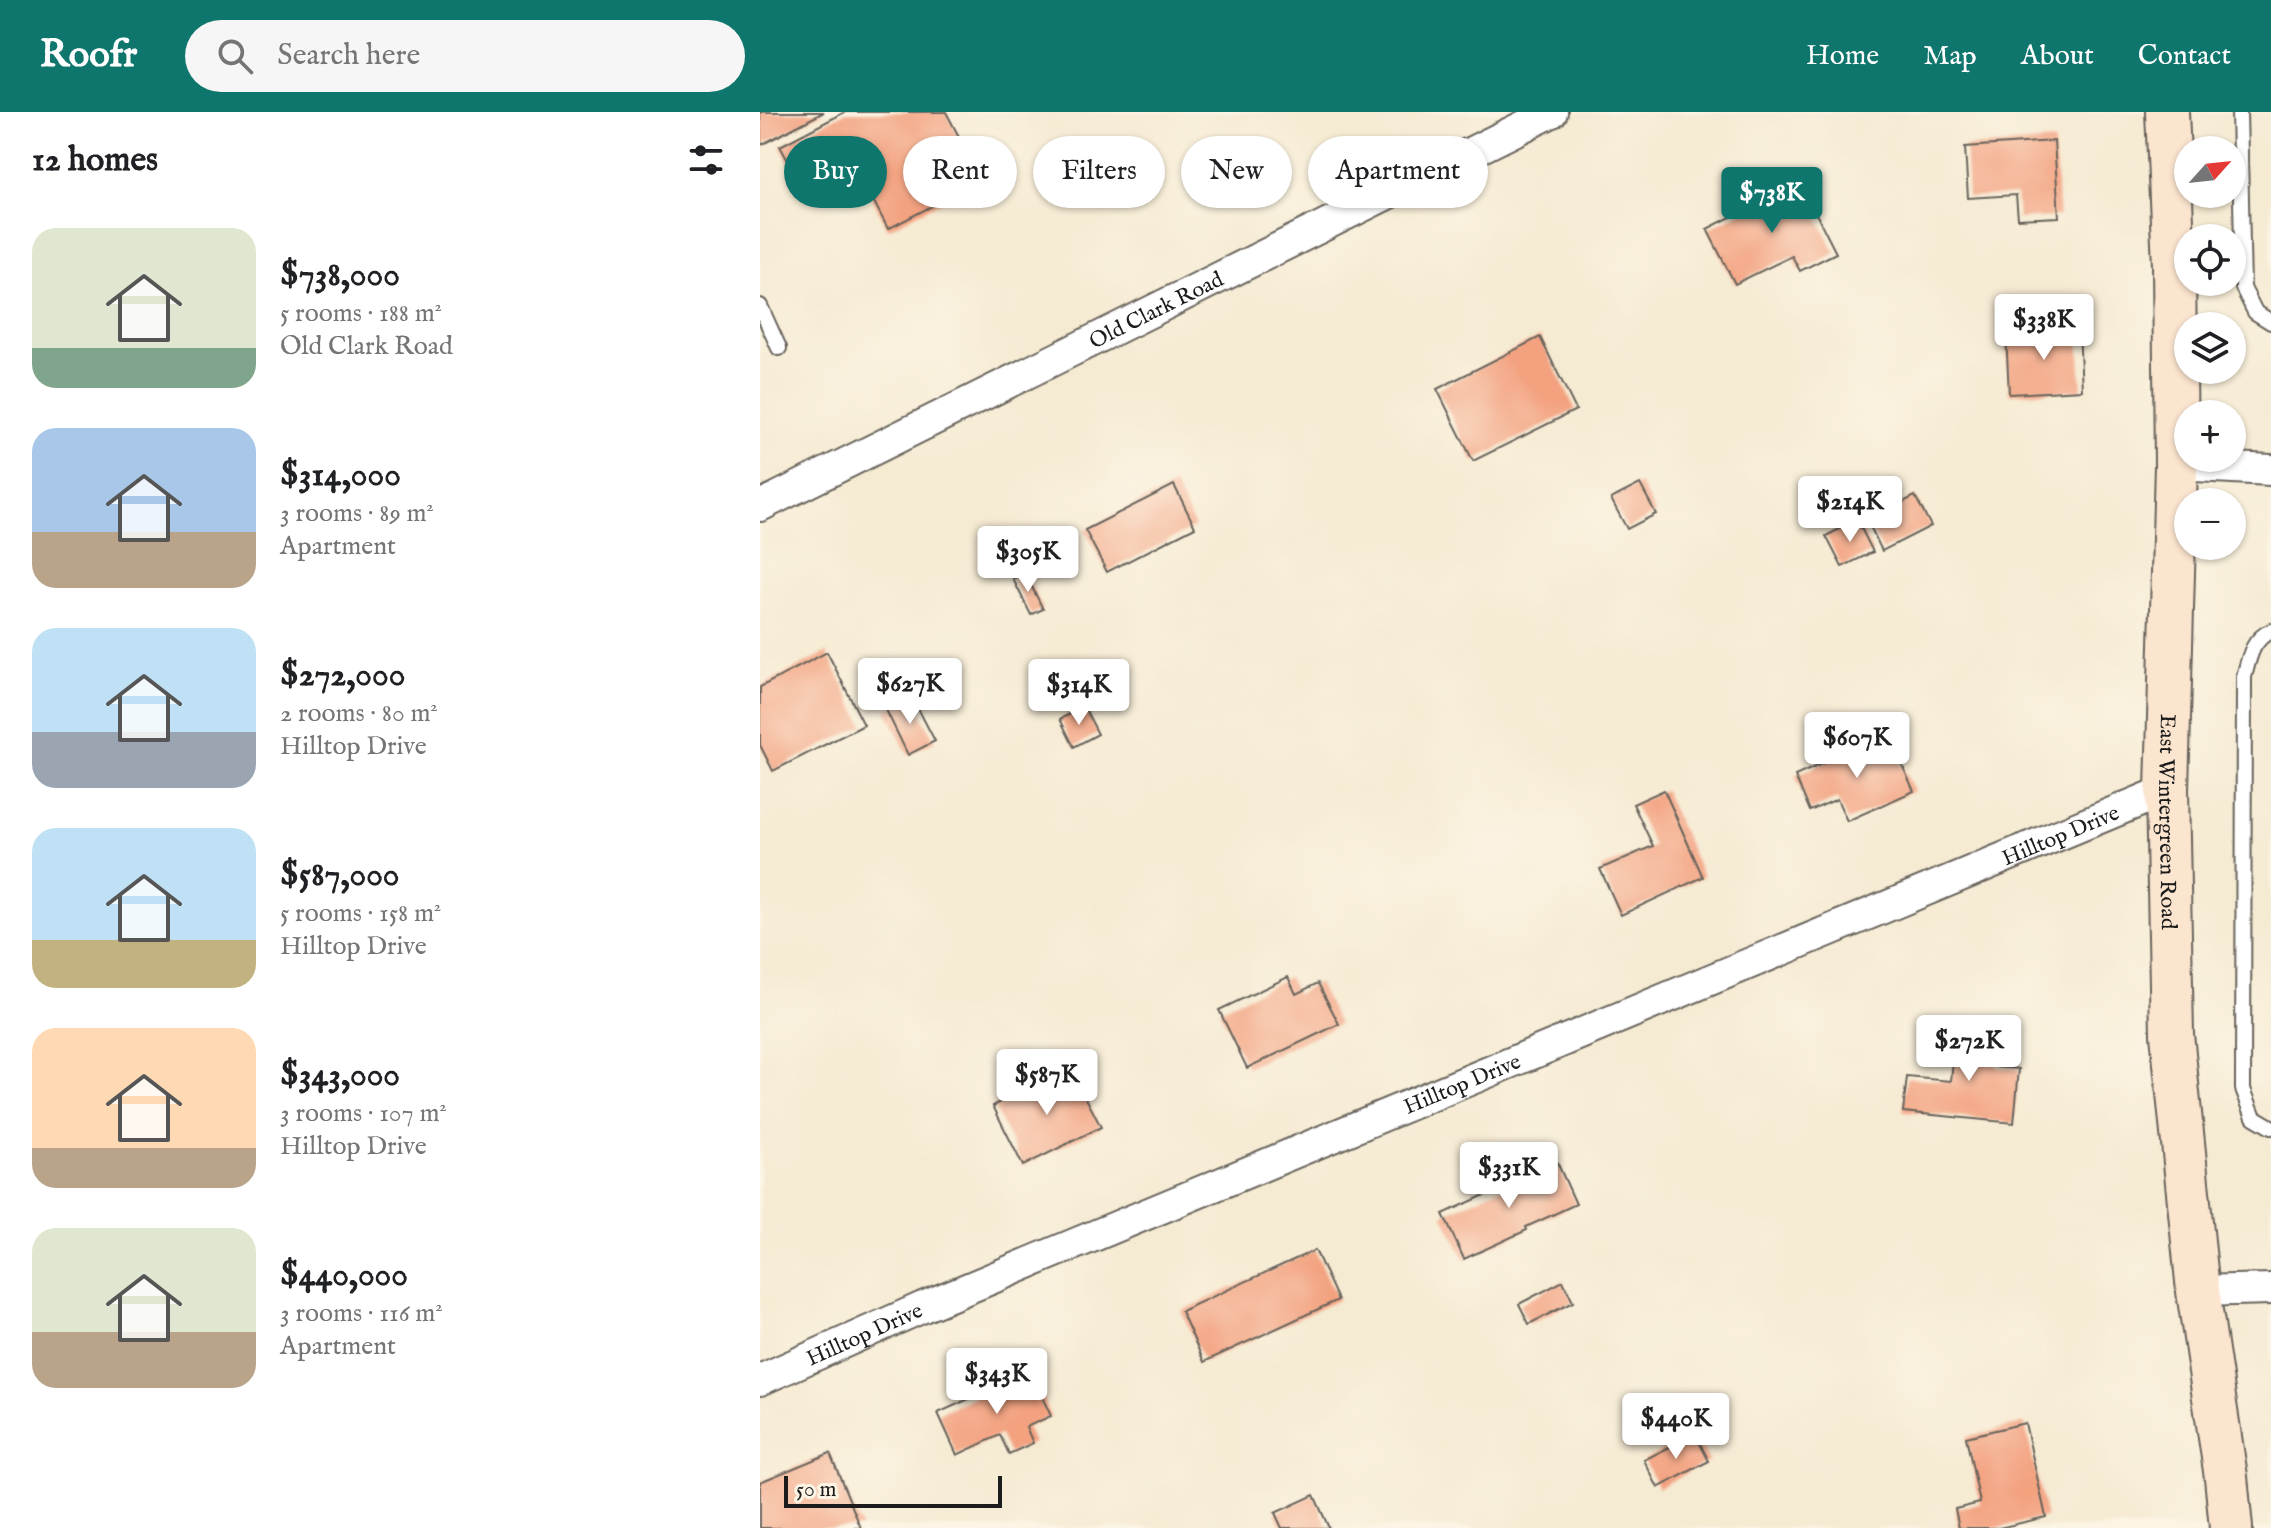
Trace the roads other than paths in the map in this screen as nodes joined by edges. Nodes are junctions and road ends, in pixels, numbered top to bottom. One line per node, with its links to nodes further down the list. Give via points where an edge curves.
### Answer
1 (1552, 112): 11 (street, Old Clark Road)
2 (2167, 112): 7 (street, East Wintergreen Road)
3 (2239, 112): 5 (lane, via 2243,288 2255,312)
4 (760, 306): 6 (lane)
5 (2271, 322)
6 (779, 348)
7 (2175, 400)
8 (2246, 469): 9 (street)
9 (2271, 470)
10 (2176, 472): 13 (street, East Wintergreen Road)
11 (760, 506)
12 (2271, 631): 14 (lane, via 2250,651 2244,677 2243,1026 2243,1089 2254,1117)
13 (2167, 790): 16 (street, East Wintergreen Road, via 2172,1034); 17 (street, Hilltop Drive, via 923,1307)
14 (2271, 1127)
15 (2271, 1289): 16 (street)
16 (2198, 1291): 18 (street, East Wintergreen Road)
17 (760, 1380)
18 (2231, 1528)

